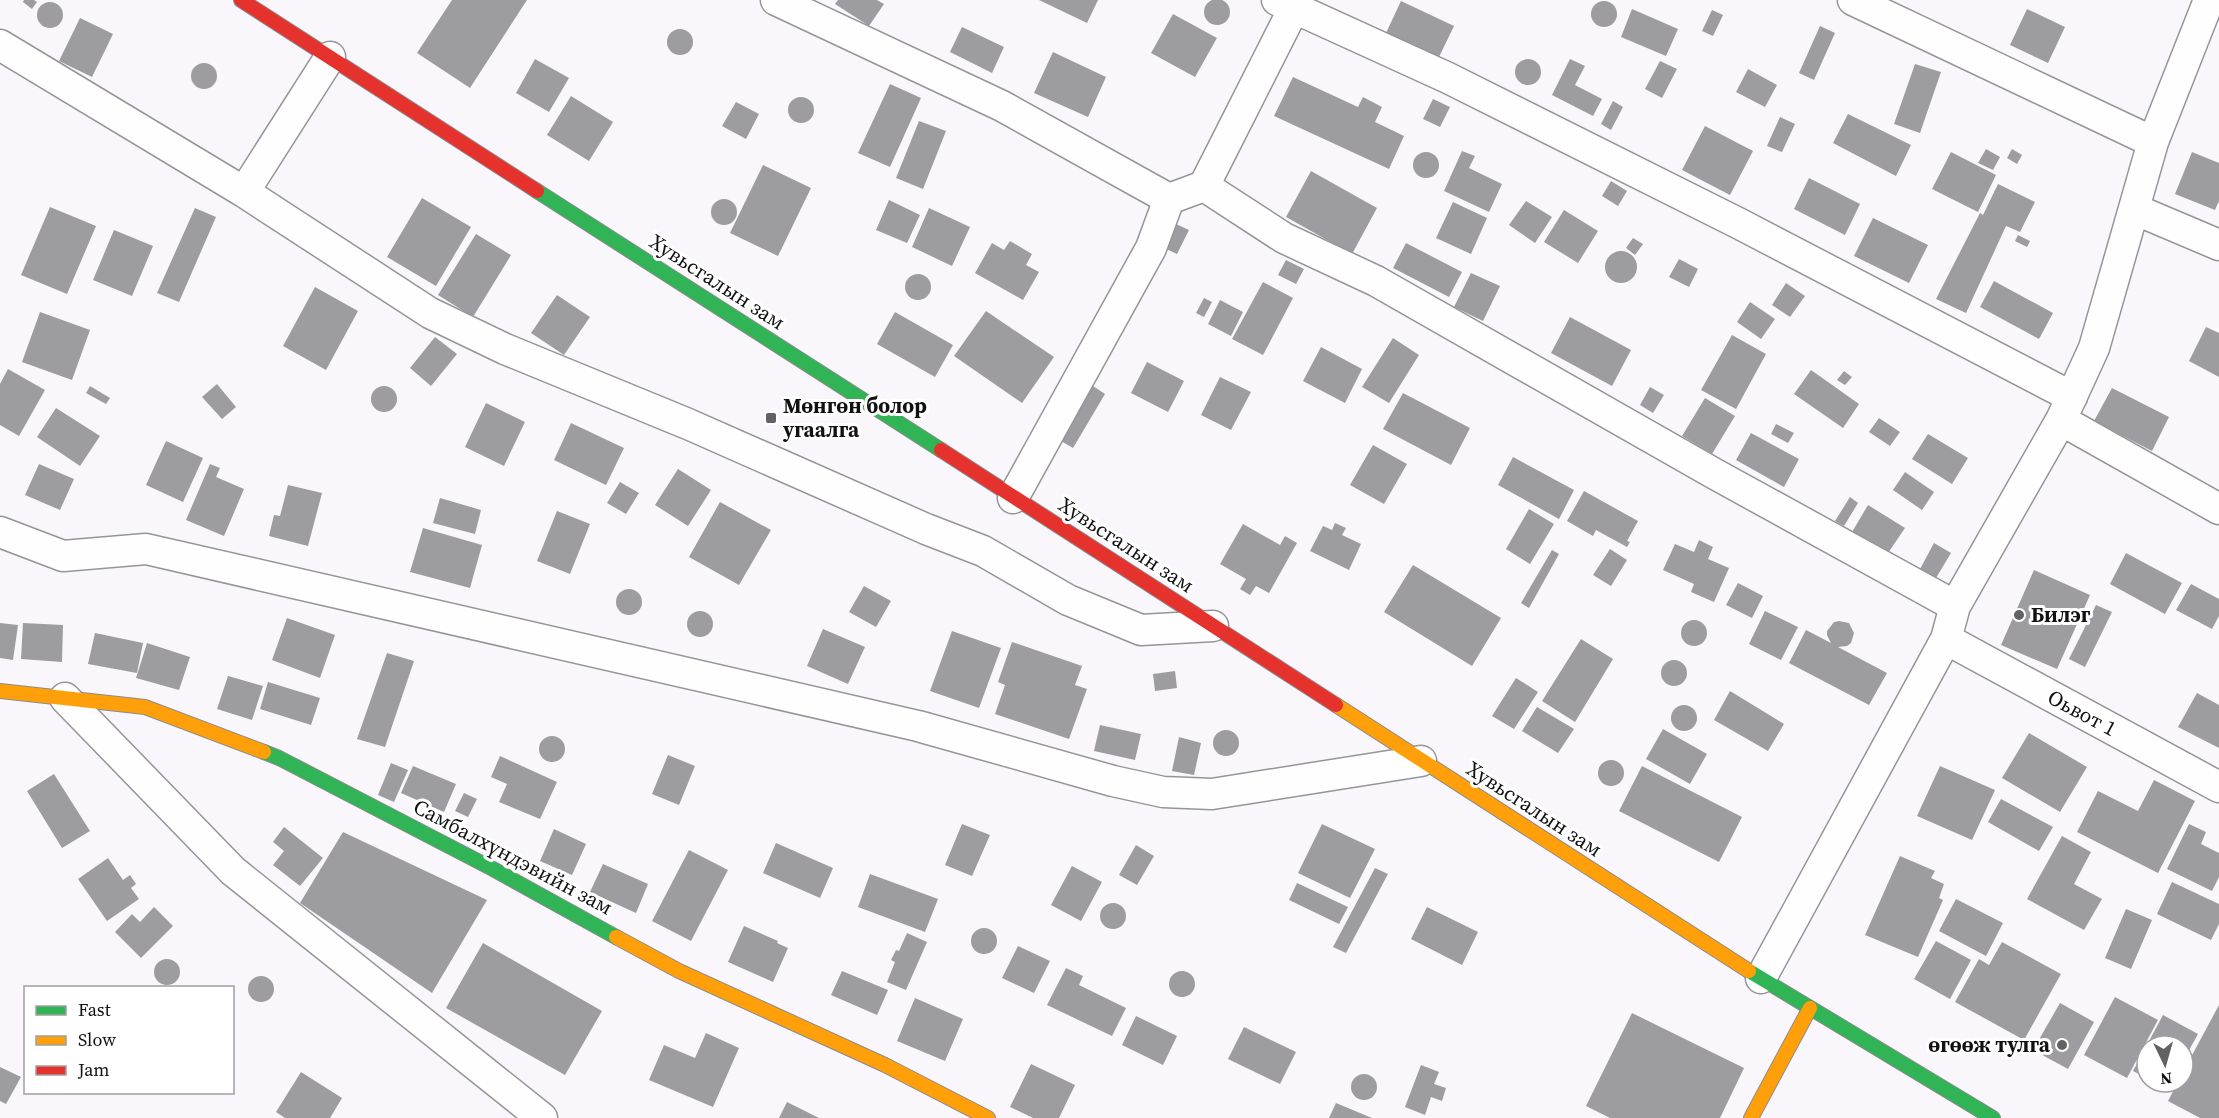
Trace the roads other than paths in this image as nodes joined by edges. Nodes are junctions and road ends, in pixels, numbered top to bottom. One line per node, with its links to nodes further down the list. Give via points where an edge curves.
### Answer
1 (241, 0): 7 (main road, Хувьсгалын зам)
2 (776, 0): 11 (street, via 1002,106)
3 (1853, 0): 8 (street)
4 (2209, 0): 8 (street)
5 (1286, 4): 9 (street); 14 (street, via 1448,78 1684,196)
6 (0, 45): 10 (street)
7 (330, 57): 10 (street); 15 (main road, Хувьсгалын зам)
8 (2153, 142): 12 (street)
9 (1204, 186): 11 (street); 18 (street, via 1284,238 1376,281)
10 (244, 192): 19 (street, via 430,313 505,349 983,551 1068,600 1141,630)
11 (1169, 199): 15 (street, via 1151,248)
12 (2134, 209): 13 (street); 14 (street, via 2094,348)
13 (2219, 245)
14 (2067, 408): 16 (street); 18 (street)
15 (1013, 498): 19 (main road, Хувьсгалын зам)
16 (2219, 509)
17 (0, 532): 23 (street, via 63,556 146,549 918,726 1163,792 1212,794)
18 (1955, 606): 20 (street)
19 (1213, 626): 23 (main road, Хувьсгалын зам)
20 (1946, 639): 24 (street, Оьвот 1); 25 (street)
21 (0, 691): 22 (main road, Самбалхүндэвийн зам)
22 (65, 698): 27 (street, via 233,871); 28 (main road, Самбалхүндэвийн зам, via 145,707 279,758 679,971 885,1065)
23 (1421, 761): 25 (main road, Хувьсгалын зам)
24 (2219, 788)
25 (1761, 978): 26 (main road, Хувьсгалын зам)
26 (1810, 1008): 29 (main road); 30 (main road, Хувьсгалын зам)
27 (542, 1118)
28 (988, 1118)
29 (1751, 1118)
30 (1993, 1118)

